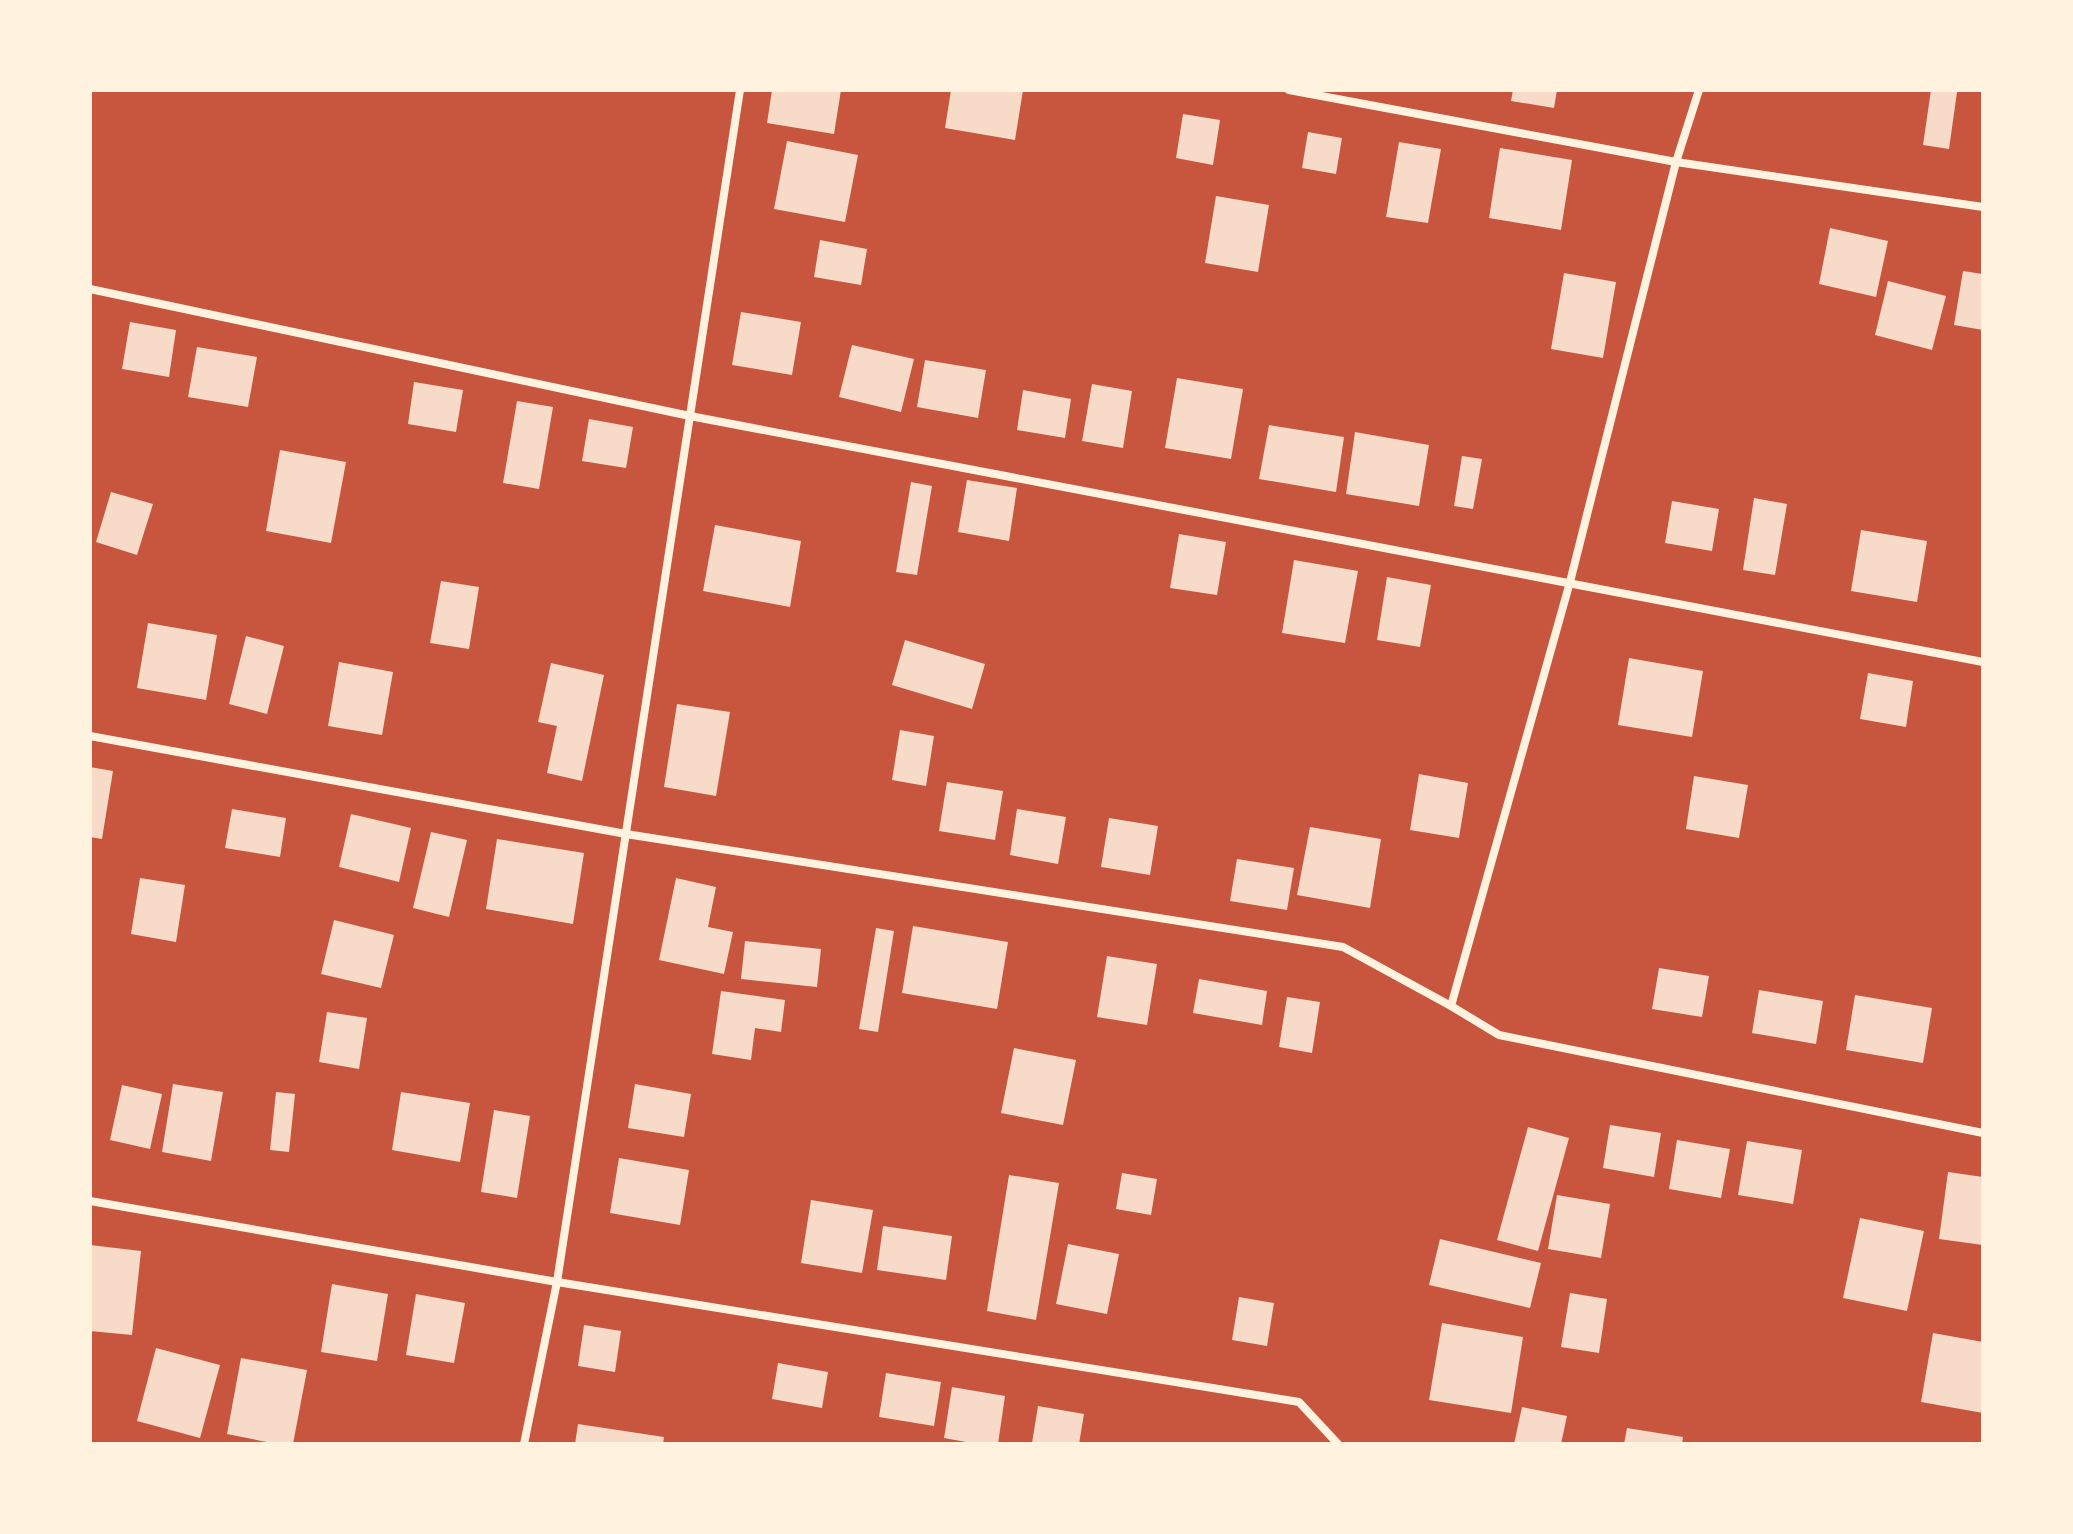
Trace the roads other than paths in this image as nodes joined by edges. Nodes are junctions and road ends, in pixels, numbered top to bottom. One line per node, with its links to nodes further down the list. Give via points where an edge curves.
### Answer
1 (740, 90): 7 (street)
2 (1289, 90): 4 (street)
3 (1699, 90): 4 (street)
4 (1676, 162): 5 (street); 8 (street)
5 (1983, 207)
6 (90, 289): 7 (street)
7 (690, 416): 8 (street); 11 (street)
8 (1570, 582): 9 (street); 12 (street)
9 (1983, 662)
10 (90, 736): 11 (street)
11 (626, 834): 12 (street, via 1343,947); 15 (street)
12 (1451, 1006): 13 (street, via 1499,1035)
13 (1983, 1133)
14 (90, 1201): 15 (street)
15 (557, 1282): 16 (street); 17 (street, via 1299,1402)
16 (524, 1444)
17 (1338, 1444)

